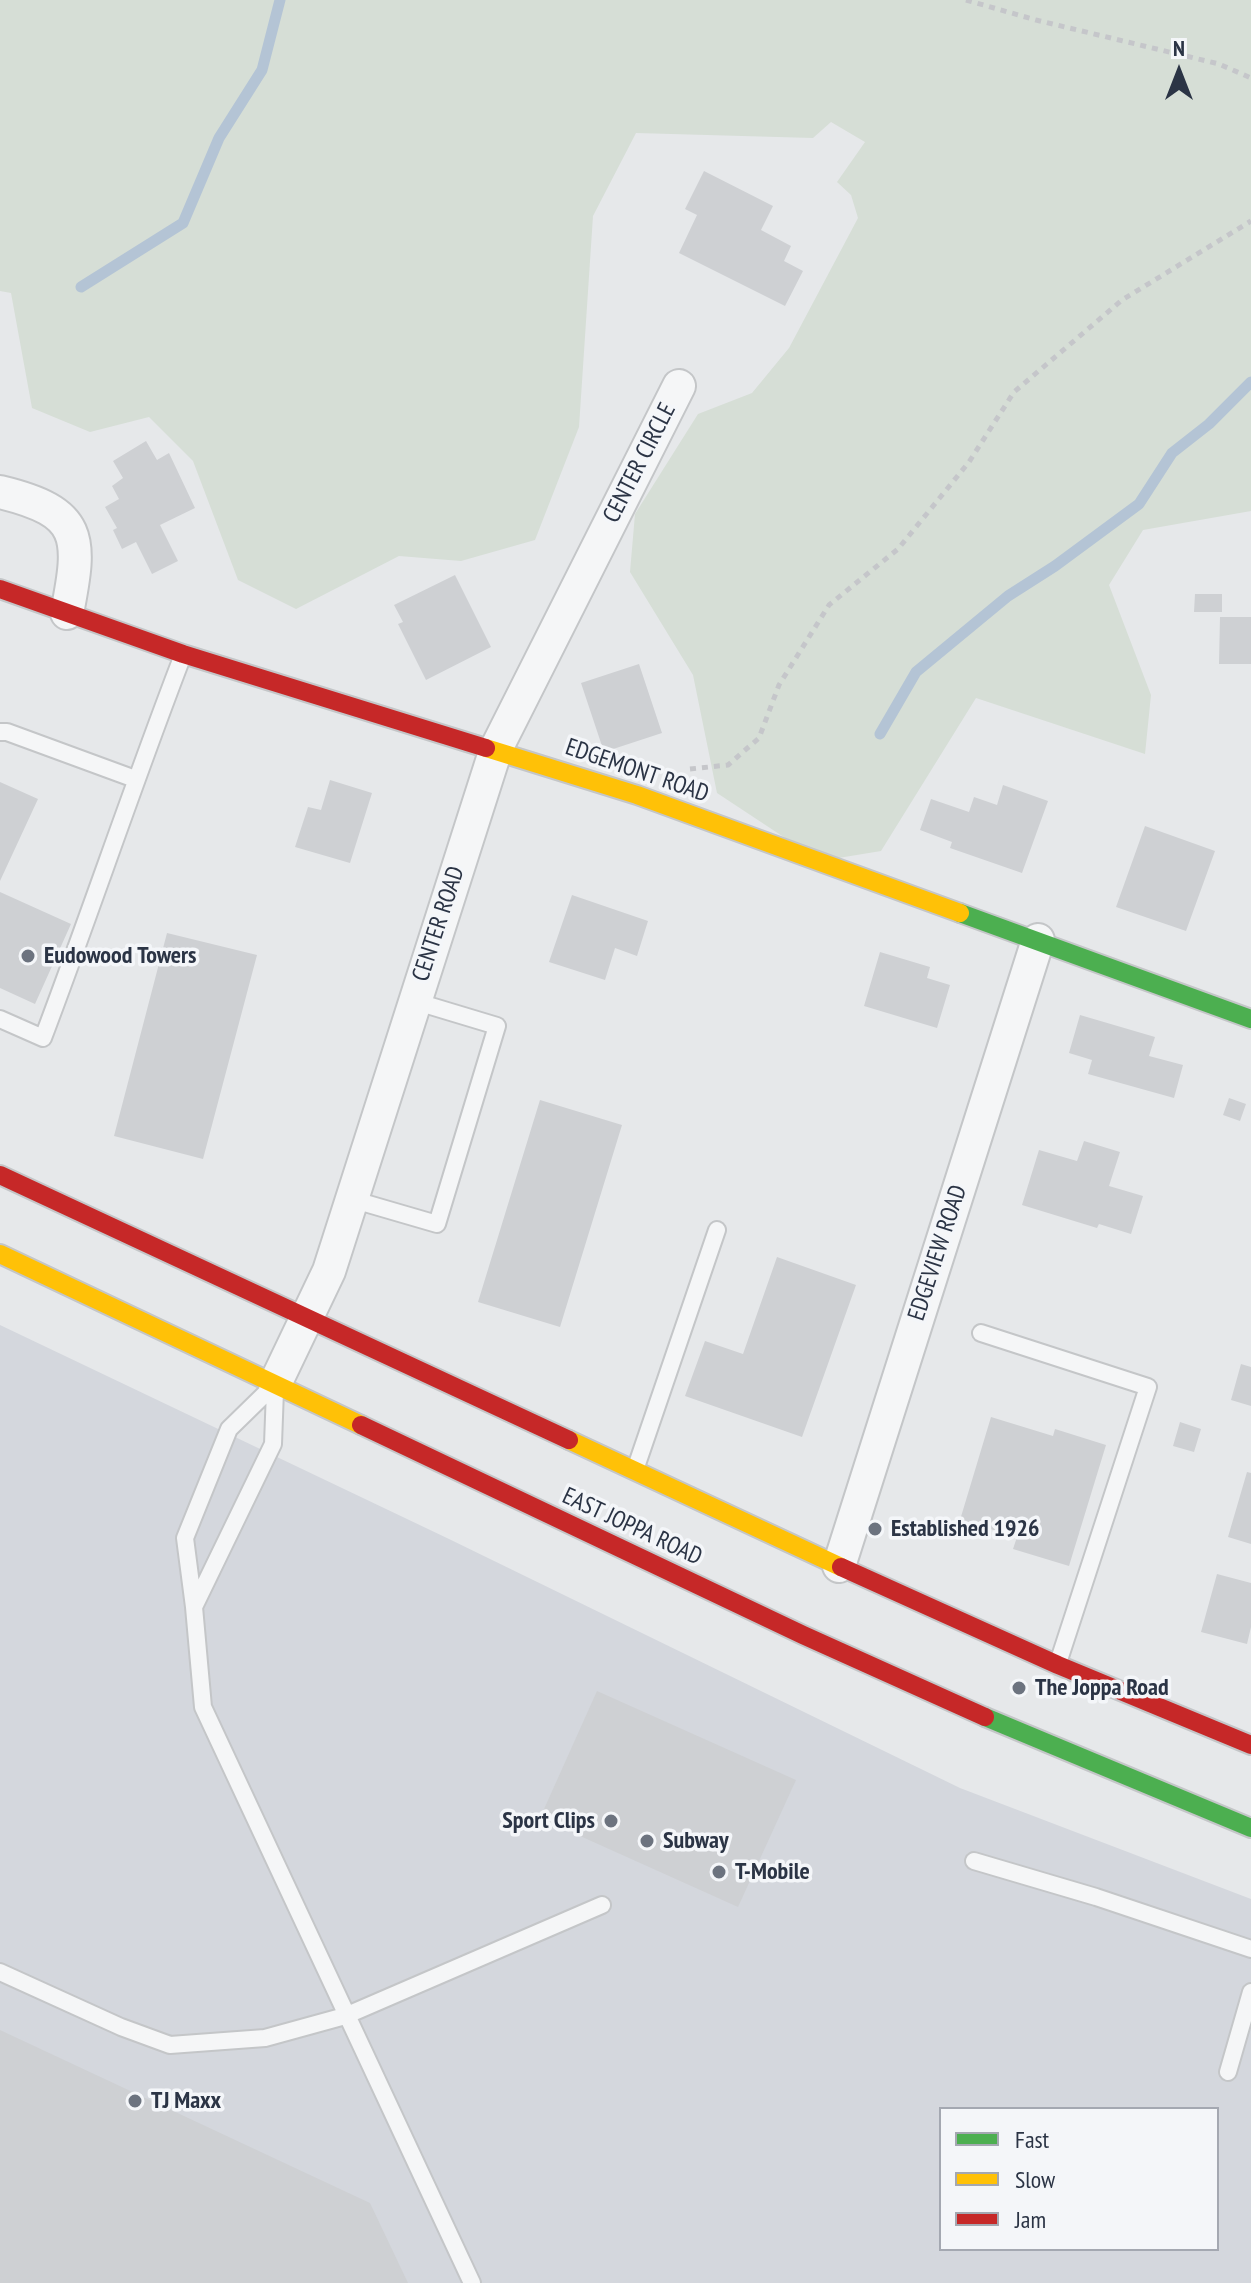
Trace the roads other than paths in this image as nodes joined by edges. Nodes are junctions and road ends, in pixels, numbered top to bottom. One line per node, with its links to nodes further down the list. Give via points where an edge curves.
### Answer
1 (679, 386): 3 (street, CENTER CIRCLE)
2 (0, 492): 5 (street, via 32,500 63,519 73,534 77,564)
3 (601, 540): 8 (street, CENTER ROAD)
4 (0, 589): 5 (main road, EDGEMONT ROAD)
5 (67, 613): 6 (main road, EDGEMONT ROAD)
6 (183, 654): 8 (main road, EDGEMONT ROAD); 9 (lane)
7 (0, 732): 9 (lane)
8 (496, 749): 10 (main road, EDGEMONT ROAD); 11 (street, CENTER ROAD)
9 (135, 779): 12 (lane, via 43,1038)
10 (1038, 940): 13 (main road, EDGEMONT ROAD); 22 (street, EDGEVIEW ROAD)
11 (414, 1001): 15 (street, CENTER ROAD); 15 (lane, via 497,1026 437,1224)
12 (0, 1019)
13 (1251, 1019)
14 (0, 1175): 18 (main road)
15 (351, 1199): 18 (street, CENTER ROAD, via 329,1271)
16 (717, 1230): 21 (lane)
17 (0, 1254): 20 (main road, EAST JOPPA ROAD)
18 (306, 1320): 20 (street, CENTER ROAD); 21 (main road)
19 (981, 1333): 24 (lane, via 1148,1387)
20 (275, 1384): 23 (lane, via 273,1444); 23 (lane, via 229,1429 185,1538); 26 (main road, EAST JOPPA ROAD, via 803,1635)
21 (634, 1471): 22 (main road)
22 (839, 1566): 24 (main road)
23 (194, 1607): 32 (lane, via 203,1707)
24 (1058, 1665): 25 (main road)
25 (1251, 1745)
26 (1251, 1828)
27 (974, 1861): 29 (lane)
28 (602, 1905): 32 (lane)
29 (1251, 1949)
30 (0, 1972): 32 (lane, via 170,2045 265,2038)
31 (1251, 1992): 33 (lane)
32 (345, 2016): 34 (lane)
33 (1228, 2072)
34 (472, 2283)

